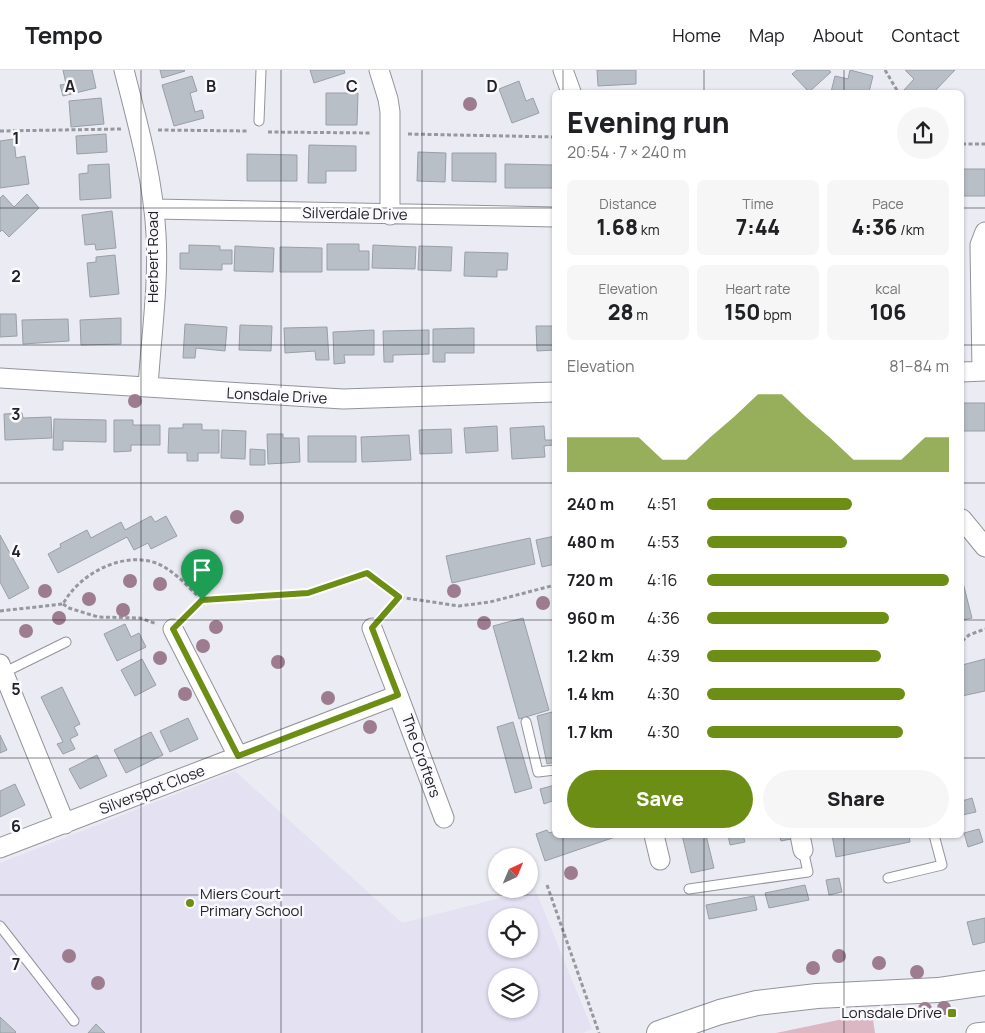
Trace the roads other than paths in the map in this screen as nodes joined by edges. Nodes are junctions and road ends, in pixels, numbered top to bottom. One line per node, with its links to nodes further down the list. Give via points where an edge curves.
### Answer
1 (124, 70): 7 (street, Herbert Road, via 146,155)
2 (261, 70): 6 (lane)
3 (379, 70): 8 (street, via 388,99 391,134)
4 (563, 70): 5 (street)
5 (570, 90)
6 (259, 121)
7 (154, 209): 8 (street, Silverdale Drive); 14 (street, Herbert Road, via 156,266)
8 (390, 215): 9 (street, Silverdale Drive)
9 (552, 217)
10 (985, 232): 11 (street, via 980,245)
11 (983, 371): 12 (street)
12 (964, 372)
13 (0, 378): 14 (street, Lonsdale Drive)
14 (148, 387): 15 (street, Lonsdale Drive, via 343,399)
15 (552, 392)
16 (964, 522): 17 (street)
17 (985, 548)
18 (372, 628): 22 (street)
19 (173, 629): 24 (street)
20 (66, 642): 21 (lane)
21 (2, 668): 27 (street)
22 (398, 695): 24 (street, Silverspot Close); 26 (street, The Crofters)
23 (526, 722): 25 (lane, via 538,772)
24 (238, 756): 27 (street, Silverspot Close)
25 (552, 770)
26 (444, 818)
27 (65, 824): 31 (street, Silverspot Close)
28 (655, 838): 32 (street)
29 (935, 838): 33 (lane, via 942,866)
30 (801, 842): 34 (lane, via 808,872)
31 (0, 848)
32 (660, 860)
33 (888, 878)
34 (689, 889)
35 (0, 926): 37 (lane)
36 (985, 983): 39 (street, via 938,990 817,996 757,1003)
37 (74, 1021)
38 (985, 1032): 40 (street)
39 (659, 1033)
40 (976, 1033)

